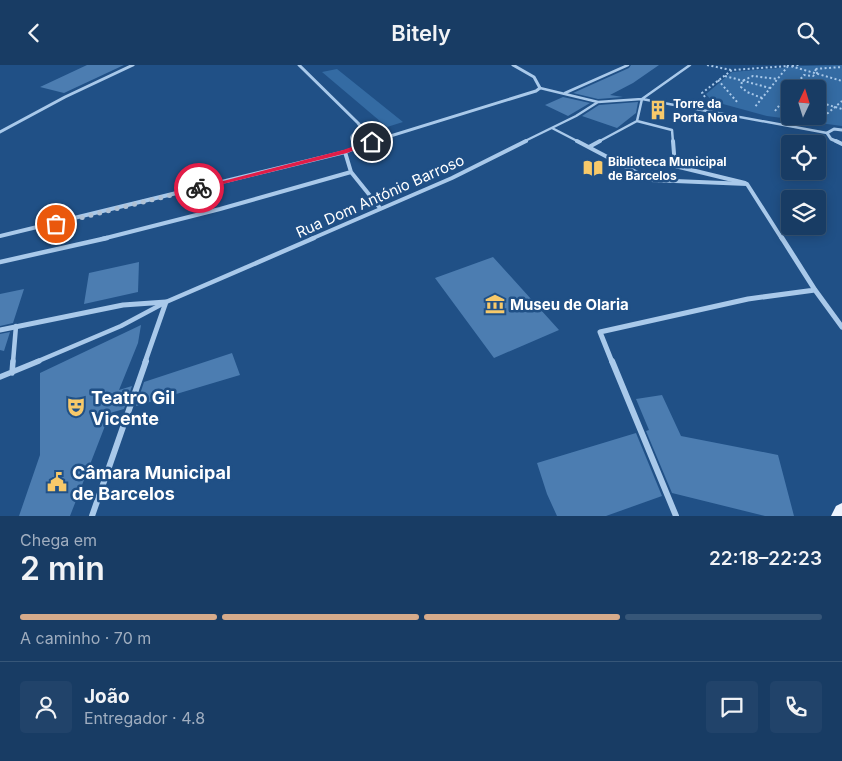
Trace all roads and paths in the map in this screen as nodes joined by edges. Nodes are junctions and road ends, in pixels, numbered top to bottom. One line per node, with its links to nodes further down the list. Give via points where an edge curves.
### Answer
1 (133, 65): 37 (street)
2 (300, 65): 39 (street, via 358,123)
3 (513, 65): 18 (street, via 534,77)
4 (628, 65): 20 (street)
5 (690, 65): 22 (street)
6 (707, 65): 10 (path)
7 (787, 65): 8 (path); 10 (path); 11 (path); 13 (path)
8 (799, 65)
9 (842, 67): 11 (path, via 814,69)
10 (732, 70): 12 (path)
11 (816, 73): 15 (path, via 804,75); 17 (path)
12 (724, 76): 14 (path); 16 (path)
13 (778, 79): 16 (path, via 753,76); 19 (path)
14 (718, 80): 23 (path, via 702,93); 28 (path)
15 (800, 80)
16 (742, 81): 19 (path); 21 (path, via 741,87 747,93)
17 (842, 81)
18 (540, 88): 20 (street); 39 (street)
19 (770, 88): 21 (path)
20 (564, 94): 25 (street)
21 (762, 98): 31 (path)
22 (642, 99): 25 (street); 34 (street); 38 (street)
23 (707, 100)
24 (842, 101): 29 (path)
25 (598, 102): 35 (street, Rua Dom António Barroso)
26 (781, 103): 33 (path)
27 (826, 104): 29 (path)
28 (740, 105)
29 (835, 107): 30 (path); 32 (path)
30 (842, 109)
31 (751, 111)
32 (826, 113)
33 (772, 114)
34 (637, 121): 41 (street); 45 (street, via 672,130 675,166)
35 (552, 128): 41 (street); 46 (street, Rua Dom António Barroso, via 452,178)
36 (842, 130): 38 (street, via 834,129)
37 (0, 132)
38 (827, 133): 40 (street)
39 (372, 142): 42 (street)
40 (842, 144)
41 (589, 147): 44 (street)
42 (345, 152): 43 (street); 47 (street)
43 (351, 173): 46 (street); 48 (street, via 222,211)
44 (651, 180): 45 (street)
45 (746, 183): 49 (street)
46 (380, 208): 50 (street, Rua Dom António Barroso)
47 (0, 236)
48 (0, 262)
49 (815, 290): 52 (street); 58 (street, via 748,299 600,332)
50 (166, 302): 51 (street, via 123,305); 54 (street, Rua Dom António Barroso, via 121,326); 57 (street)
51 (16, 327): 53 (street); 54 (street)
52 (842, 327)
53 (0, 330)
54 (12, 373): 55 (street, Rua Dom António Barroso)
55 (0, 377)
56 (842, 512): 59 (main road)
57 (92, 516)
58 (676, 516)
59 (840, 516)

